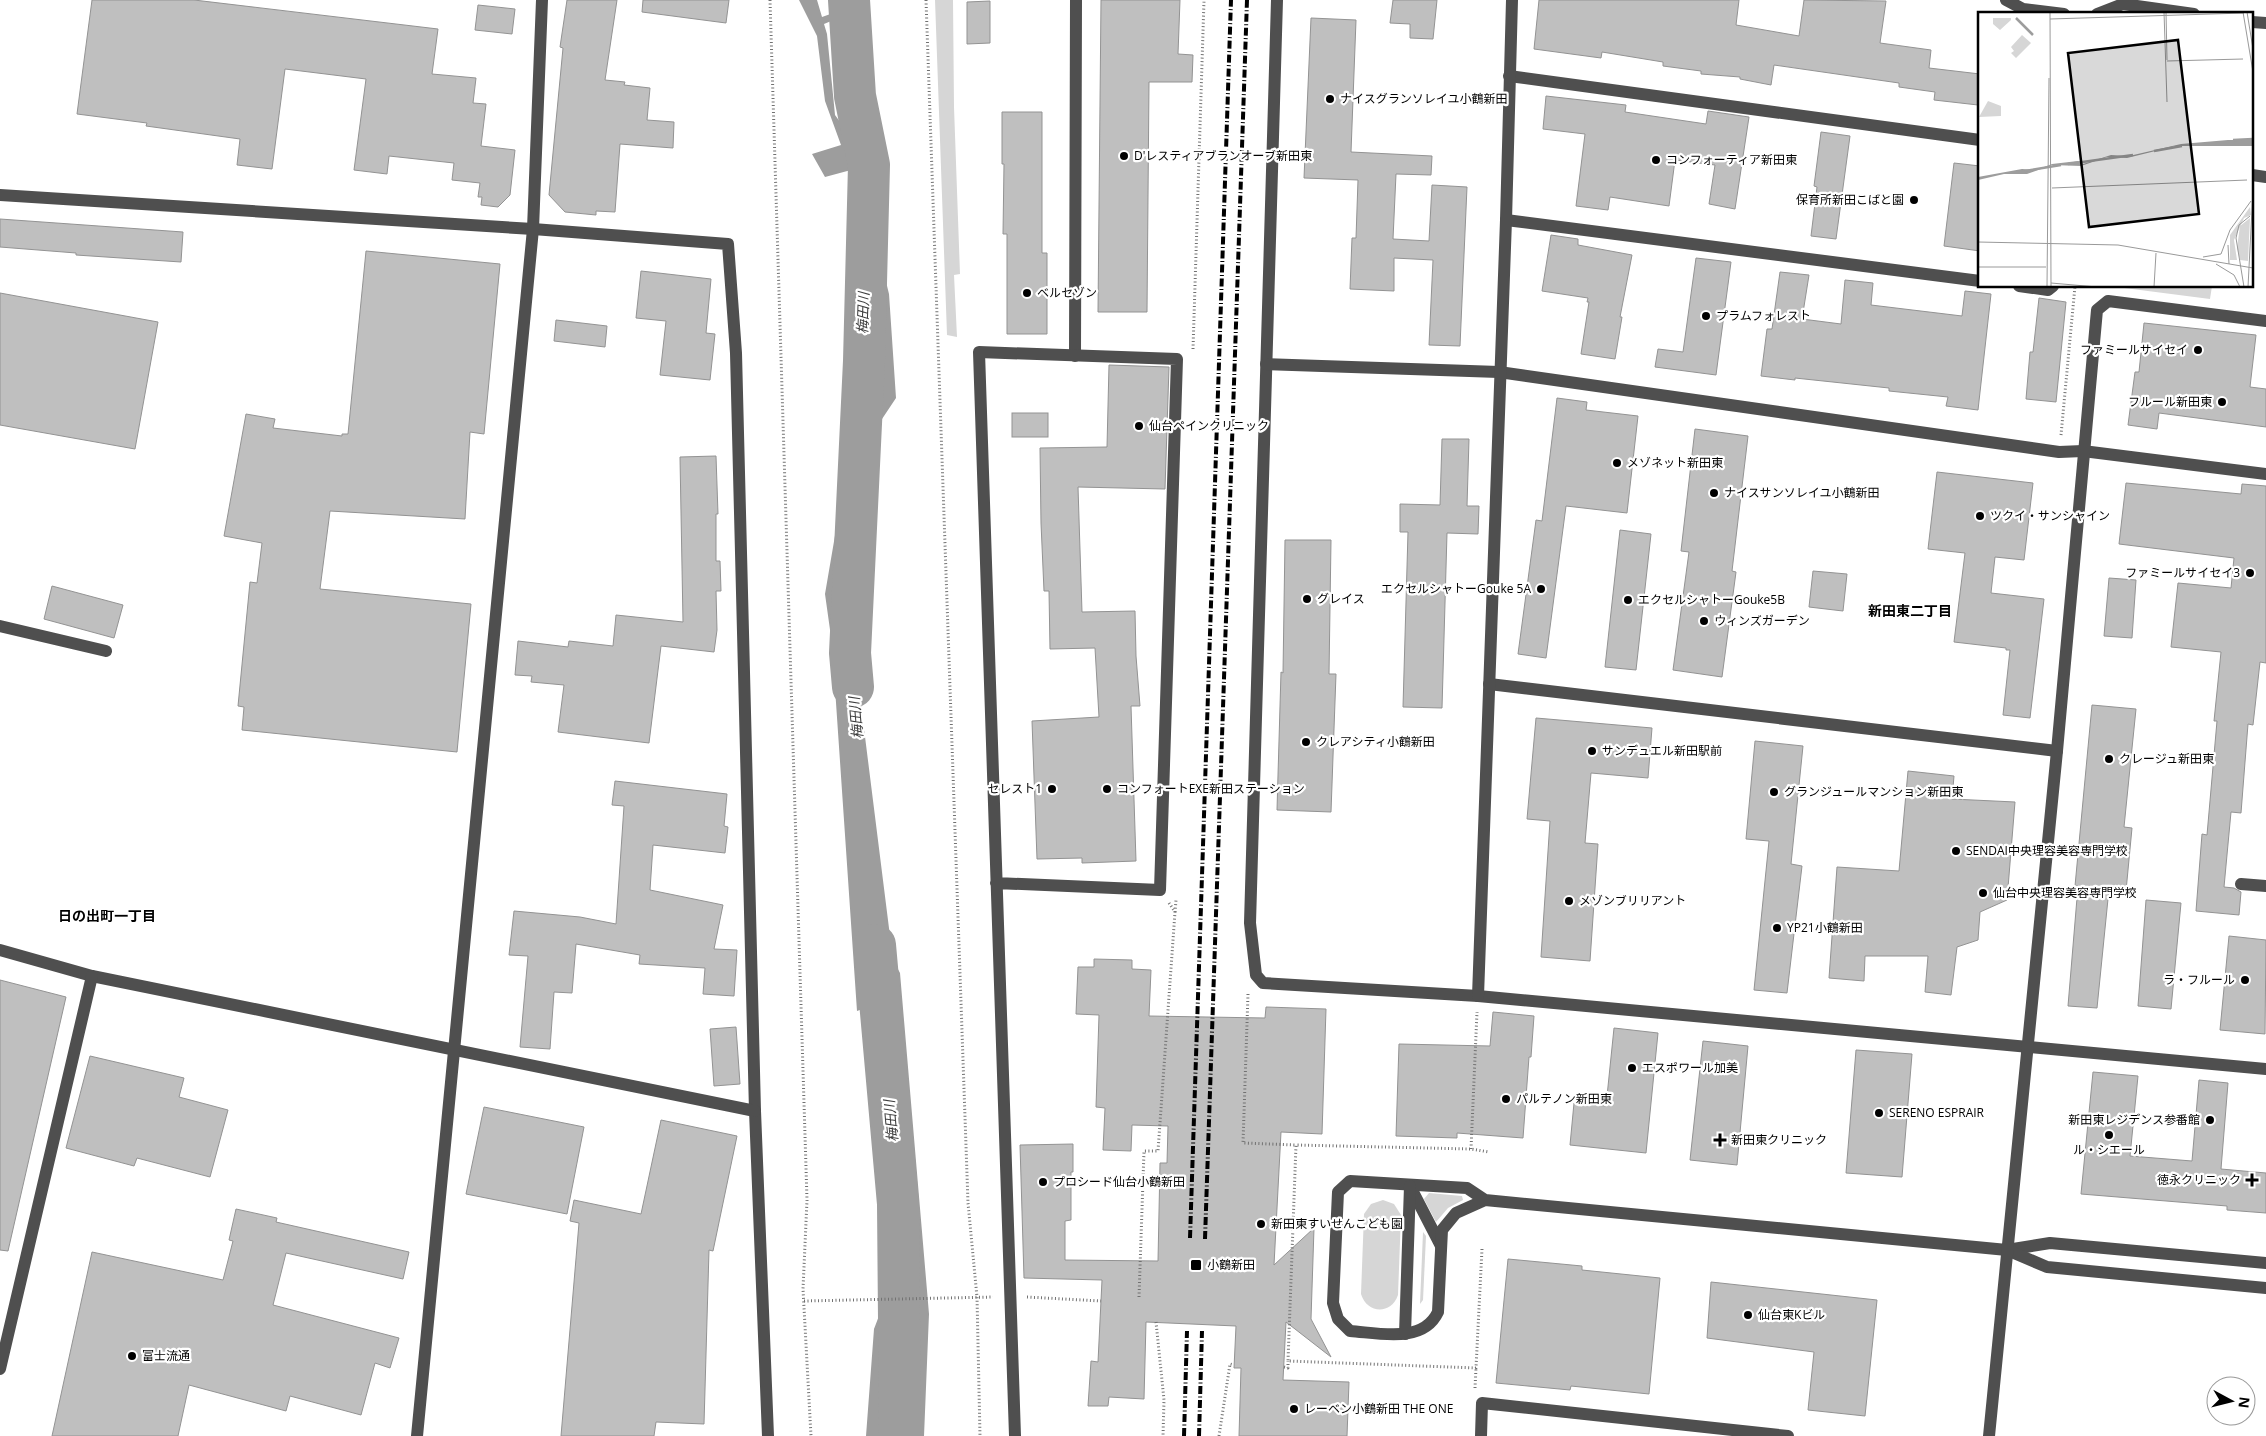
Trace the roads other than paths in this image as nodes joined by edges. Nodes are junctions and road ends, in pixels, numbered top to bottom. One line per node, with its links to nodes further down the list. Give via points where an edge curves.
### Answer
1 (542, 0): 14 (street)
2 (1076, 0): 19 (street)
3 (1277, 0): 20 (street)
4 (1512, 0): 10 (street)
5 (2006, 0): 7 (street, via 2023,9)
6 (2122, 4): 8 (street); 9 (street)
7 (2048, 12)
8 (2103, 12)
9 (2180, 12)
10 (1509, 76): 11 (street); 13 (street)
11 (1978, 140)
12 (0, 196): 14 (street)
13 (1506, 220): 15 (street); 21 (street)
14 (533, 229): 35 (street); 37 (street, via 728,244 736,353)
15 (1978, 281)
16 (2034, 288): 17 (street)
17 (2050, 288)
18 (2266, 321): 22 (street, via 2108,300 2097,310)
19 (1075, 356): 28 (street, via 979,352); 28 (street, via 1178,359 1160,890)
20 (1266, 364): 21 (street); 33 (street, via 1250,923 1256,975 1263,983)
21 (1499, 372): 22 (street, via 2059,452); 26 (street)
22 (2083, 451): 23 (street); 27 (street)
23 (2266, 474)
24 (0, 626): 25 (street)
25 (106, 651)
26 (1489, 684): 27 (street); 33 (street)
27 (2057, 751): 34 (street)
28 (996, 883): 48 (street)
29 (2240, 884): 30 (street)
30 (2266, 886)
31 (0, 950): 32 (street)
32 (92, 976): 35 (street); 45 (street)
33 (1478, 996): 34 (street)
34 (2028, 1047): 36 (street); 41 (street)
35 (454, 1050): 37 (street); 46 (street)
36 (2266, 1069)
37 (755, 1111): 47 (street)
38 (1410, 1186): 39 (street, via 1467,1188); 40 (street); 44 (street); 44 (street, via 1350,1181 1338,1192 1333,1303 1338,1319 1350,1331)
39 (1485, 1200): 40 (street, via 1456,1213 1446,1222); 41 (street)
40 (1441, 1246): 44 (street, via 1438,1312 1433,1322 1422,1330)
41 (2007, 1250): 42 (street, via 2050,1243); 43 (street, via 2047,1268); 51 (street)
42 (2266, 1263)
43 (2266, 1288)
44 (1405, 1334)
45 (0, 1369)
46 (417, 1436)
47 (768, 1436)
48 (1015, 1436)
49 (1480, 1436): 50 (street, via 1482,1403)
50 (1788, 1436)
51 (1989, 1436)

